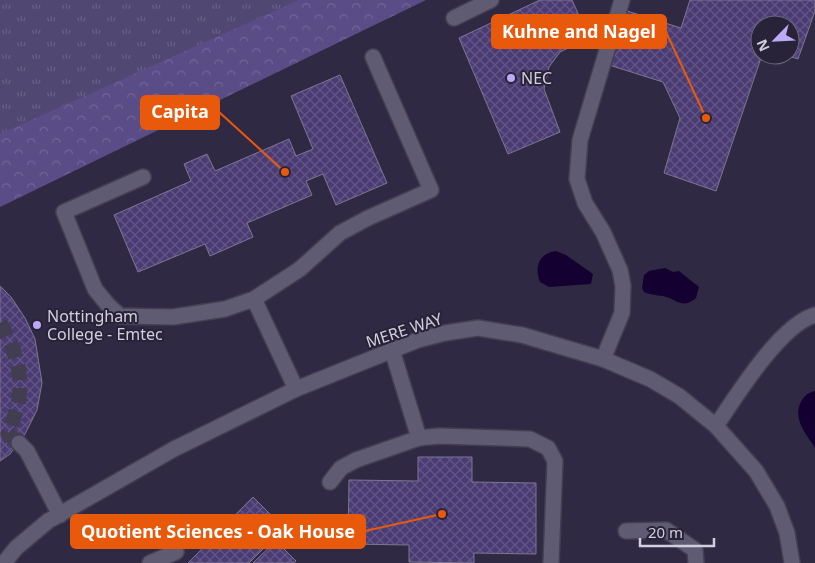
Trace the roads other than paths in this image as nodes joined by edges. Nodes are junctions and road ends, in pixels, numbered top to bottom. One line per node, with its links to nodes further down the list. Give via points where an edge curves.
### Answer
1 (491, 0): 3 (street)
2 (622, 0): 9 (street, via 580,140 577,179 585,202 620,270 623,286 622,313)
3 (454, 18)
4 (373, 57): 6 (street, via 431,190 340,233 300,269)
5 (143, 177): 6 (street, via 64,212 95,289 108,305 120,316 173,317 225,309)
6 (254, 299): 10 (street)
7 (815, 315): 11 (street, via 806,317 786,334 754,369)
8 (392, 350): 9 (street, MERE WAY, via 445,333 478,328 522,335); 10 (street, MERE WAY); 12 (street)
9 (603, 359): 11 (street, MERE WAY, via 650,379 679,396)
10 (296, 388): 15 (street, MERE WAY, via 174,449)
11 (716, 426): 22 (street, MERE WAY, via 756,471 777,506 787,532)
12 (419, 438): 14 (street, via 356,460 341,468); 20 (street, via 530,439 548,448 555,461)
13 (19, 443): 15 (street, via 27,451)
14 (330, 482)
15 (60, 514): 18 (street, MERE WAY, via 16,548)
16 (626, 531): 21 (street, via 666,530 695,550)
17 (176, 552): 19 (street)
18 (4, 563)
19 (150, 563)
20 (551, 563)
21 (696, 563)
22 (792, 563)

